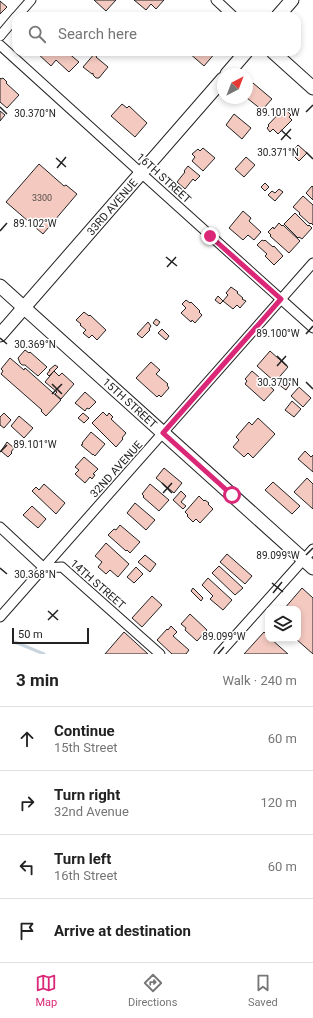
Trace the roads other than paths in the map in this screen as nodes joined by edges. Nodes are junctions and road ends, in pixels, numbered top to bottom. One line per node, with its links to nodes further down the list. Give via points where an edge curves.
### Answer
1 (31, 0): 4 (street)
2 (216, 0): 5 (street)
3 (292, 0): 6 (street)
4 (21, 12)
5 (229, 12)
6 (282, 12)
7 (12, 23): 8 (street)
8 (0, 36)
9 (0, 45): 11 (street, 16TH STREET)
10 (12, 56): 17 (street, 16TH STREET)
11 (12, 56)
12 (243, 56): 14 (street)
13 (277, 56): 16 (street)
14 (232, 68)
15 (217, 86): 17 (street, 33RD AVENUE)
16 (313, 88)
17 (141, 173): 20 (street, 16TH STREET); 21 (street, 33RD AVENUE)
18 (313, 263): 20 (street, 32ND AVENUE)
19 (0, 286): 21 (street, 15TH STREET)
20 (281, 299): 22 (street, 16TH STREET); 24 (street, 32ND AVENUE)
21 (24, 308): 23 (street, 33RD AVENUE); 24 (street, 15TH STREET)
22 (313, 328)
23 (0, 335)
24 (163, 433): 27 (street, 15TH STREET); 28 (street, 32ND AVENUE)
25 (0, 527): 28 (street)
26 (313, 549): 27 (street)
27 (308, 564): 31 (street)
28 (44, 568): 29 (street, 32ND AVENUE); 30 (street, 14TH STREET, via 62,567)
29 (0, 617)
30 (160, 654)
31 (219, 654)

